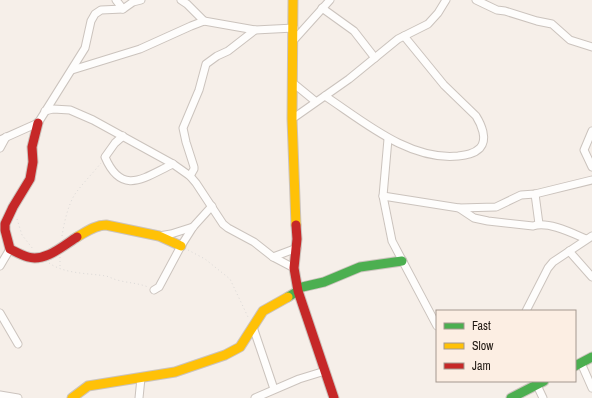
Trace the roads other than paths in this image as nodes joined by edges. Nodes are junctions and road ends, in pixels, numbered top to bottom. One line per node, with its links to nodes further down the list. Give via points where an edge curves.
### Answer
1 (116, 0): 9 (street)
2 (141, 0): 9 (street)
3 (181, 0): 10 (street)
4 (293, 0): 11 (street)
5 (330, 0): 8 (street)
6 (446, 0): 13 (street, via 428,24)
7 (476, 0): 15 (street, via 497,10 552,24 570,40)
8 (322, 8): 14 (street); 16 (street, via 354,31)
9 (123, 9): 17 (street, via 101,10 95,14 85,48)
10 (204, 21): 12 (street); 17 (street, via 140,49)
11 (294, 28): 12 (street); 14 (street)
12 (255, 30): 31 (street, via 206,64 199,90 183,128 194,167)
13 (404, 36): 16 (street); 27 (street, via 444,85 476,116 483,142 473,153 446,157 428,154)
14 (293, 41): 18 (street)
15 (592, 47)
16 (375, 58): 19 (street)
17 (72, 70): 21 (street)
18 (293, 83): 20 (street); 22 (street)
19 (325, 96): 20 (street); 27 (street)
20 (315, 101): 22 (street)
21 (45, 111): 23 (street); 26 (street, via 70,110)
22 (292, 118): 43 (street)
23 (38, 123): 25 (street); 38 (street, via 32,147 30,179)
24 (592, 131): 30 (street, via 584,150)
25 (2, 136): 28 (street)
26 (123, 136): 29 (street); 29 (street, via 106,157 112,171 119,177 130,182 135,181)
27 (388, 138): 34 (street)
28 (0, 148)
29 (173, 164): 31 (street)
30 (592, 167)
31 (190, 176): 35 (street)
32 (592, 180): 33 (street)
33 (535, 194): 36 (street, via 521,196 491,208); 37 (street)
34 (383, 196): 36 (street); 47 (street, via 392,242)
35 (212, 206): 39 (street); 46 (street, via 228,228 254,242)
36 (459, 208): 37 (street, via 474,218 488,221 533,226)
37 (539, 224): 41 (street)
38 (3, 225): 44 (street)
39 (193, 227): 40 (street); 42 (street)
40 (158, 236): 42 (street); 44 (street, via 102,225 40,258 32,258)
41 (589, 237): 45 (street)
42 (181, 246): 51 (street, via 159,287)
43 (296, 248): 46 (street); 49 (street)
44 (10, 249): 48 (street)
45 (569, 251): 50 (street); 53 (street, via 548,268)
46 (273, 257): 49 (street)
47 (402, 261): 52 (street, via 360,267 324,282 298,288); 55 (street)
48 (0, 266)
49 (294, 268): 52 (street)
50 (592, 277)
51 (154, 290)
52 (298, 291): 56 (street, via 263,311); 60 (street)
53 (527, 310)
54 (0, 313): 57 (street)
55 (436, 324)
56 (253, 327): 61 (street, via 240,347 225,355 175,372); 64 (street)
57 (18, 344)
58 (592, 357): 59 (street)
59 (578, 364): 63 (street)
60 (325, 371): 64 (street); 70 (street)
61 (141, 378): 67 (street, via 88,386); 68 (street)
62 (538, 382): 71 (street); 72 (street)
63 (592, 388)
64 (274, 389): 69 (street)
65 (0, 395): 66 (street)
66 (18, 398)
67 (72, 398)
68 (138, 398)
69 (255, 398)
70 (334, 398)
71 (511, 398)
72 (542, 398)

